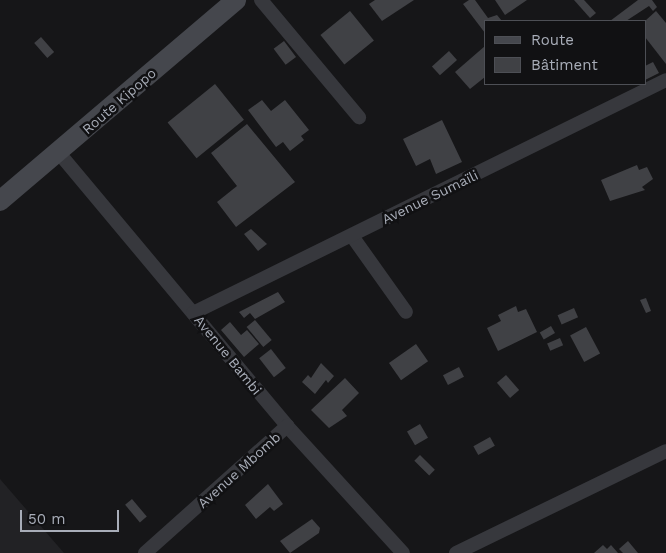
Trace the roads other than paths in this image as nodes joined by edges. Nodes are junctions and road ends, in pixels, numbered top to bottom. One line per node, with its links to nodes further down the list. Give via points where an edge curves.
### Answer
1 (236, 0): 5 (main road, Route Kipopo)
2 (260, 0): 4 (street)
3 (666, 80): 7 (street, Avenue Sumaïli)
4 (359, 117)
5 (59, 153): 6 (main road, Route Kipopo); 9 (street, Avenue Bambi)
6 (0, 201)
7 (352, 236): 8 (street); 9 (street, Avenue Sumaïli)
8 (406, 312)
9 (193, 313): 10 (street, Avenue Bambi)
10 (287, 426): 12 (street, Avenue Mbomb); 13 (street, Avenue Bambi)
11 (666, 451): 14 (street)
12 (145, 553)
13 (403, 553)
14 (456, 553)

